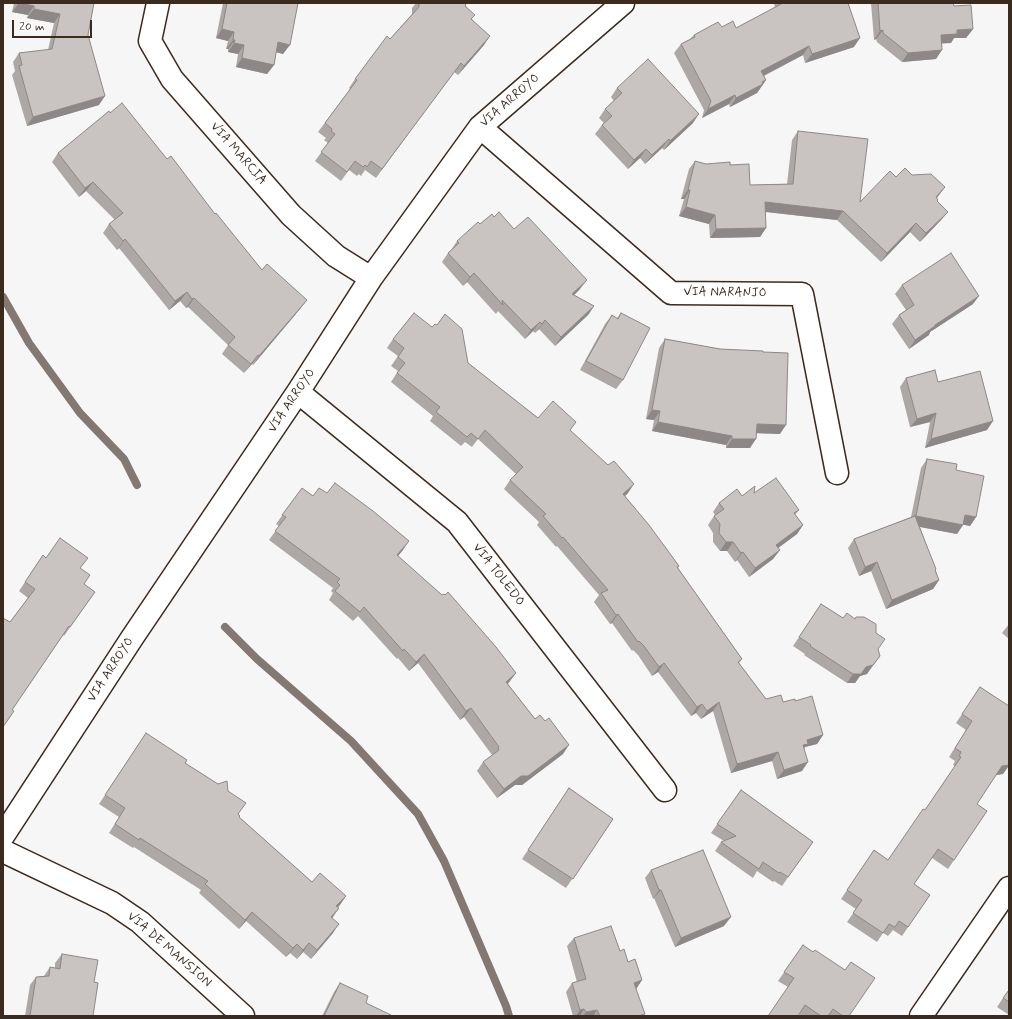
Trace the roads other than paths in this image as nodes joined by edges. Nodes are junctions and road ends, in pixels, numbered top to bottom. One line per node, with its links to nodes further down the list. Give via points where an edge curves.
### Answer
1 (158, 3): 4 (street, VIA MARCIA, via 150,41 172,79 291,215 336,256)
2 (623, 3): 3 (street, VIA ARROYO)
3 (480, 127): 4 (street, VIA ARROYO); 6 (street, VIA NARANJO, via 671,293 802,294)
4 (372, 278): 5 (street, VIA ARROYO)
5 (298, 392): 7 (street, VIA TOLEDO, via 457,522); 8 (street, VIA ARROYO, via 132,638)
6 (837, 473)
7 (665, 790)
8 (3, 836)
9 (3, 851): 11 (street, VIA DE MANSION, via 112,903 140,922)
10 (1009, 888): 12 (street)
11 (243, 1016)
12 (921, 1016)

